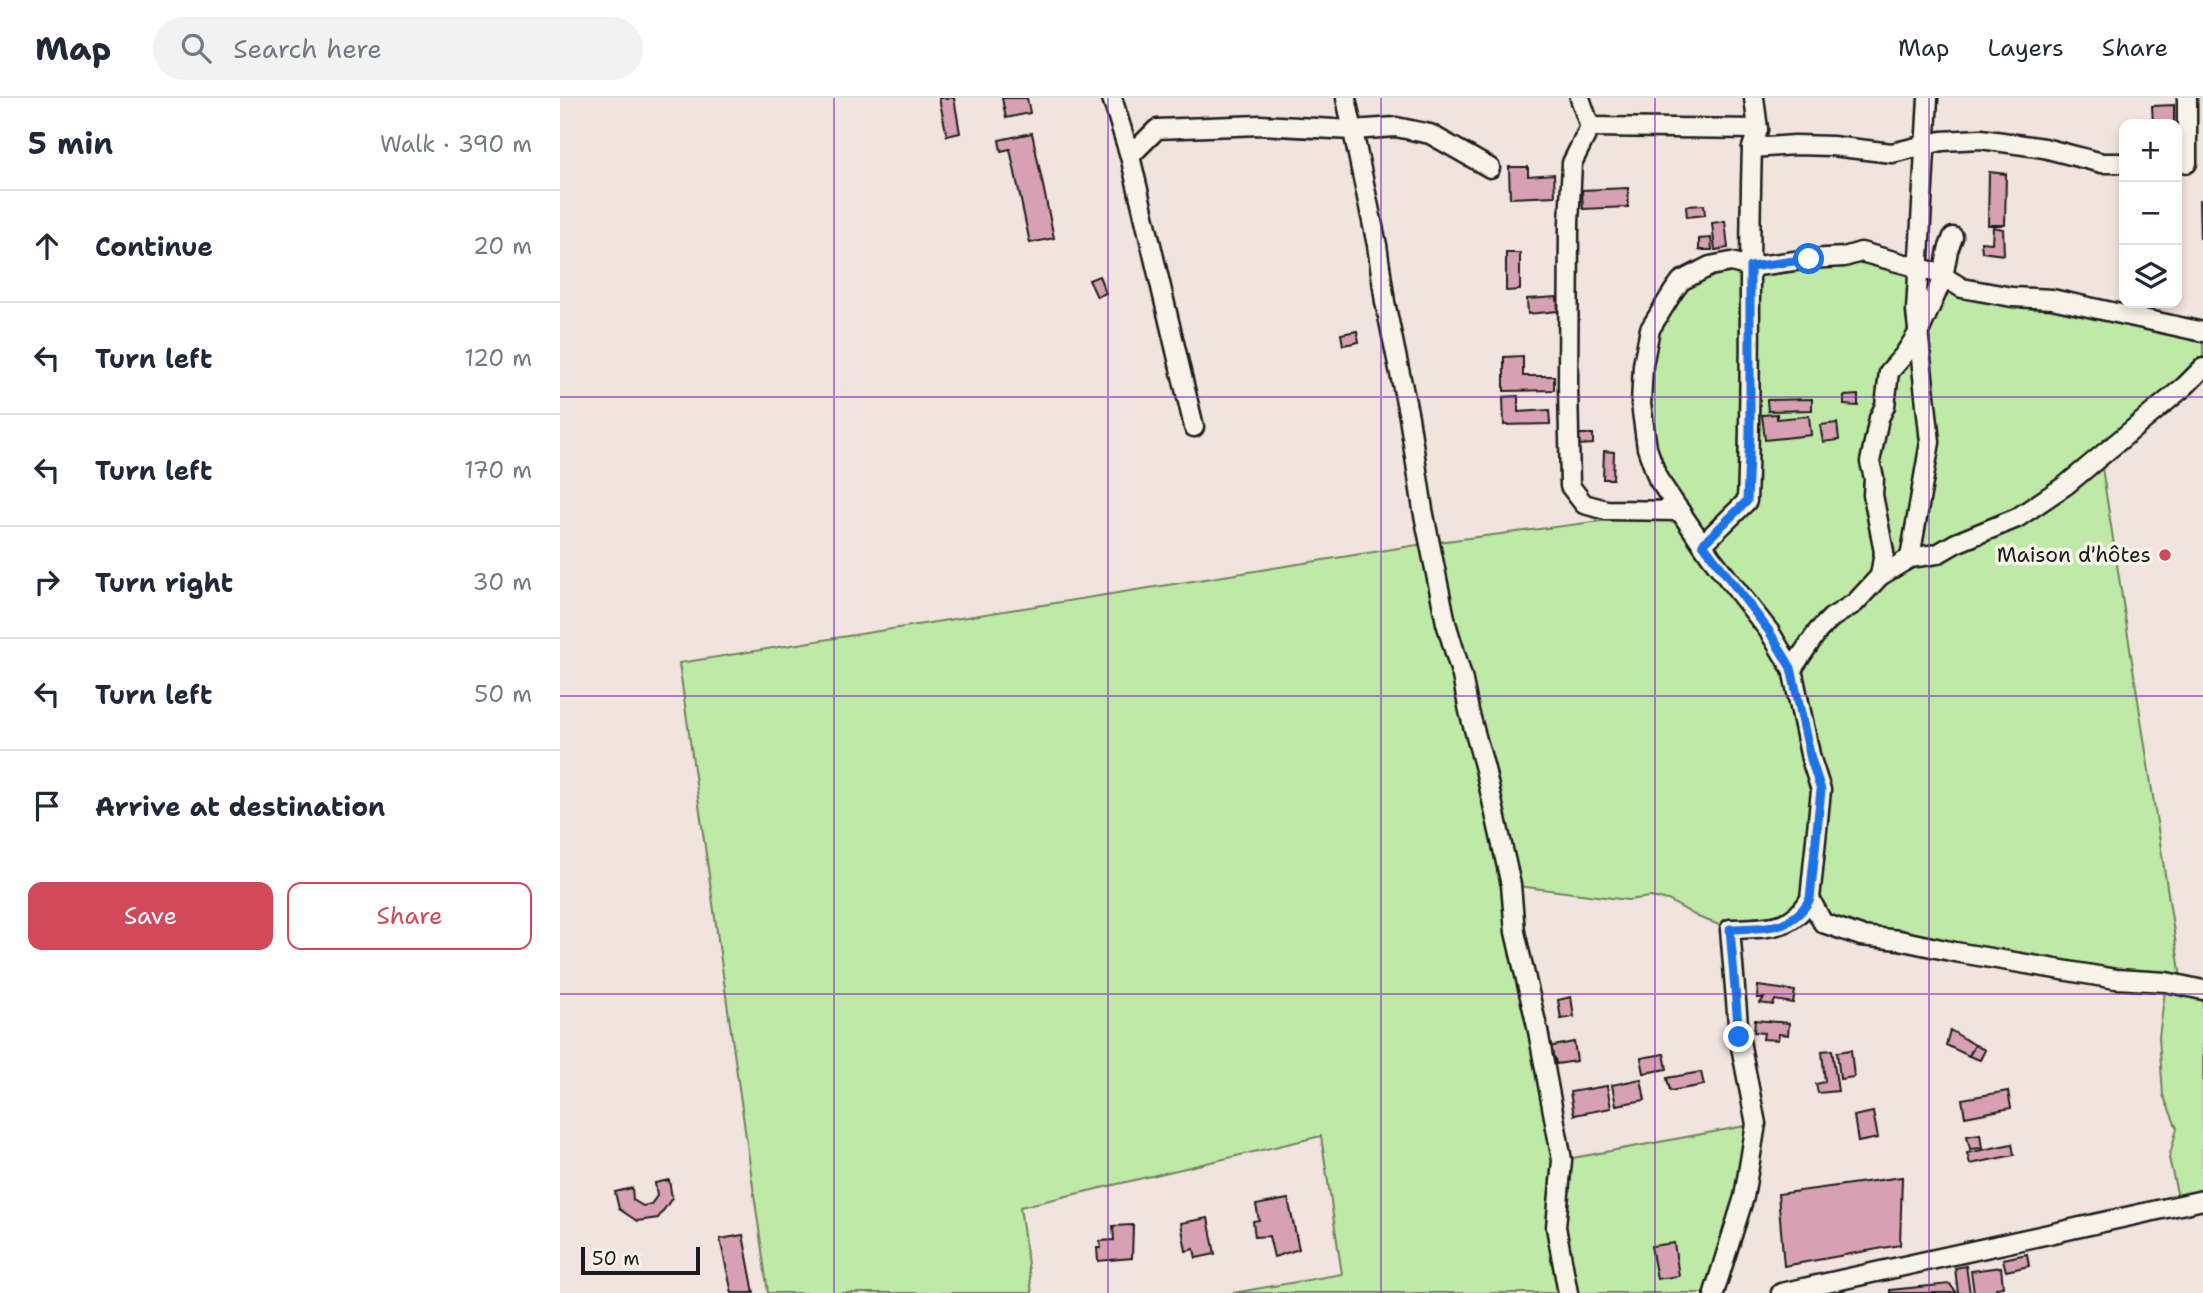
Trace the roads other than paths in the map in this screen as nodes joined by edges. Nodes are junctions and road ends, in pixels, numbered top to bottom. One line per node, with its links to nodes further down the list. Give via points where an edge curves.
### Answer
1 (1112, 98): 12 (street)
2 (1346, 98): 9 (street)
3 (1580, 98): 7 (street)
4 (1754, 98): 8 (street)
5 (1928, 98): 10 (street)
6 (2187, 98): 14 (street)
7 (1590, 127): 8 (street); 24 (street, via 1572,163 1570,486 1584,504 1606,510)
8 (1758, 129): 11 (street)
9 (1352, 130): 12 (street, via 1260,125 1157,129); 15 (street, via 1396,127 1430,134); 33 (street, via 1446,623 1511,885 1515,932 1562,1160 1556,1227)
10 (1924, 145): 11 (street, via 1892,153 1832,146); 13 (street, via 1982,139); 18 (street)
11 (1752, 148): 17 (street)
12 (1130, 156): 23 (street)
13 (2119, 163)
14 (2189, 163)
15 (1490, 168)
16 (1953, 237): 19 (street)
17 (1750, 267): 18 (street, via 1861,252); 24 (street, via 1731,262 1710,266 1682,281 1650,329 1641,404 1647,448 1658,479); 25 (street, via 1747,501)
18 (1920, 268): 19 (street); 20 (street)
19 (1944, 278): 20 (street); 21 (street, via 1962,288 2052,299)
20 (1919, 332): 26 (street, via 1930,442); 27 (street, via 1889,372 1870,462 1884,552)
21 (2203, 332)
22 (2203, 368): 26 (street, via 2066,485 2017,518 1937,554)
23 (1194, 427)
24 (1680, 511): 25 (street)
25 (1703, 544): 28 (street)
26 (1910, 558): 27 (street)
27 (1880, 576): 28 (street, via 1855,603 1818,631)
28 (1791, 668): 29 (street, via 1821,790)
29 (1810, 899): 30 (street, via 1823,923 1861,936); 34 (street, via 1802,913 1786,924 1730,929 1739,1037 1756,1124 1744,1197)
30 (2203, 990)
31 (2203, 1200): 32 (street)
32 (1863, 1275): 35 (street); 36 (street)
33 (1569, 1293)
34 (1714, 1293)
35 (1781, 1293)
36 (1864, 1293)

